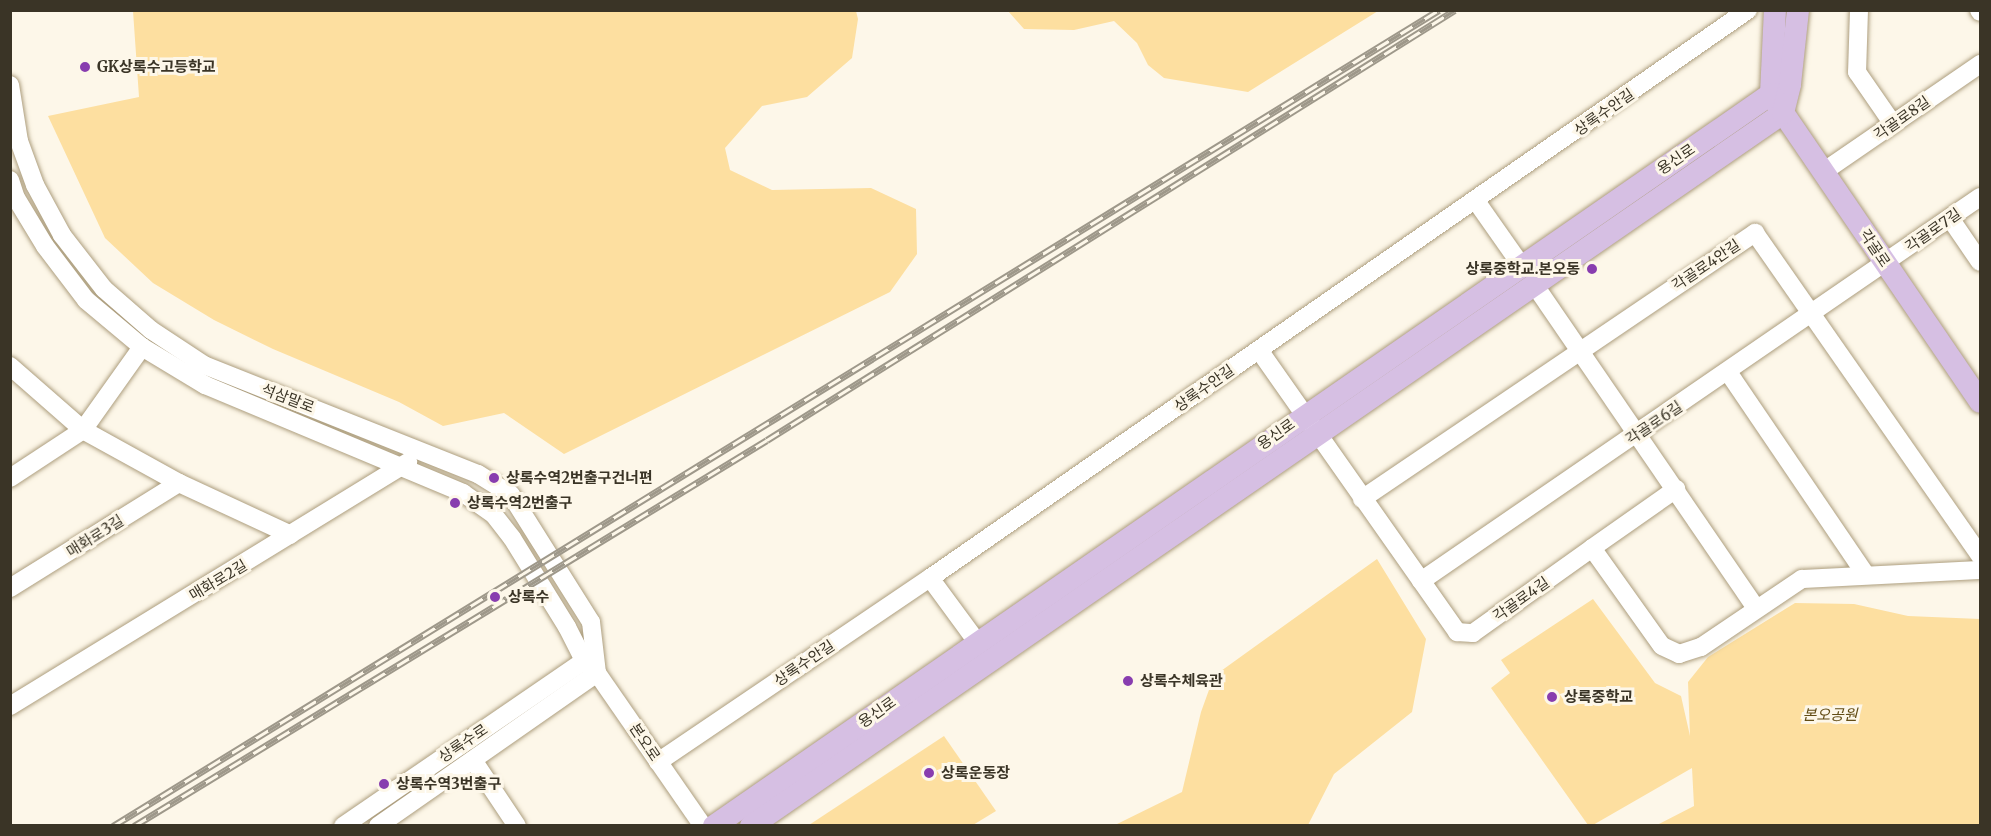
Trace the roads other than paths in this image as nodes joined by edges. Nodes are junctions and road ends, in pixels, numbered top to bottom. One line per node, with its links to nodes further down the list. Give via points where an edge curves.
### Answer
1 (1748, 10): 15 (street, 상록수안길)
2 (1775, 10): 7 (main road)
3 (1798, 10): 8 (main road)
4 (1859, 10): 9 (street, via 1857,72)
5 (1980, 64): 9 (street, 각골로8길)
6 (10, 85): 12 (street, 석삼말로, via 19,141)
7 (1771, 94): 8 (main road, 각골로); 19 (main road, 용신로)
8 (1783, 113): 10 (main road, 각골로); 20 (main road, 용신로)
9 (1893, 124): 10 (street, 각골로8길)
10 (1823, 172): 18 (main road, 각골로)
11 (10, 180): 14 (street, 석삼말로)
12 (35, 185): 14 (street); 31 (street, 석삼말로, via 62,235 104,289 152,330 204,365)
13 (1980, 197): 16 (street, 각골로7길)
14 (13, 200): 22 (street, 석삼말로, via 86,300)
15 (1476, 201): 19 (street); 23 (street, 상록수안길)
16 (1950, 218): 17 (street); 18 (street, 각골로7길)
17 (1980, 262)
18 (1886, 263): 21 (street, 각골로6길); 27 (main road, 각골로)
19 (1521, 265): 28 (main road, 용신로)
20 (1534, 284): 24 (street); 28 (main road, 용신로)
21 (1812, 313): 24 (street, 각골로4안길, via 1755,233); 26 (street, 각골로6길); 39 (street, 각골로4안길)
22 (142, 347): 29 (street); 32 (street, 석삼말로, via 205,385)
23 (1259, 350): 28 (street, 각골로4길); 42 (street, 상록수안길)
24 (1578, 350): 30 (street); 36 (street, 각골로4안길)
25 (10, 366): 29 (street)
26 (1728, 372): 30 (street, 각골로6길); 41 (street)
27 (1980, 402)
28 (1310, 424): 36 (street, 각골로4길); 46 (main road, 용신로); 56 (main road, 용신로)
29 (83, 430): 33 (street); 34 (street)
30 (1638, 434): 35 (street); 43 (street, 각골로6길)
31 (424, 452): 32 (street, 매화로2길); 47 (street, 석삼말로, via 478,474 511,495 591,622)
32 (401, 467): 37 (street, 매화로2길); 47 (street, 석삼말로, via 463,493 494,514)
33 (10, 477)
34 (179, 483): 37 (street); 44 (street, 매화로3길)
35 (1676, 489): 38 (street); 45 (street)
36 (1362, 499): 43 (street, 각골로4길)
37 (291, 535): 48 (street, 매화로2길)
38 (1592, 548): 43 (street, 각골로4길, via 1473,633 1457,632); 45 (street, via 1662,646 1679,654 1701,647)
39 (1980, 556)
40 (1980, 570): 41 (street)
41 (1866, 575): 45 (street, via 1802,579)
42 (930, 578): 46 (street); 50 (street, 상록수안길)
43 (1422, 581)
44 (10, 588)
45 (1756, 608)
46 (977, 642): 55 (main road, 용신로)
47 (590, 667): 49 (street, 상록수로); 50 (street, 본오로); 51 (street, 상록수로)
48 (10, 706)
49 (473, 760): 52 (street, 상록수로); 53 (street)
50 (658, 762): 54 (street, 본오로)
51 (342, 825)
52 (378, 825)
53 (517, 825)
54 (703, 825)
55 (714, 825)
56 (751, 825)

